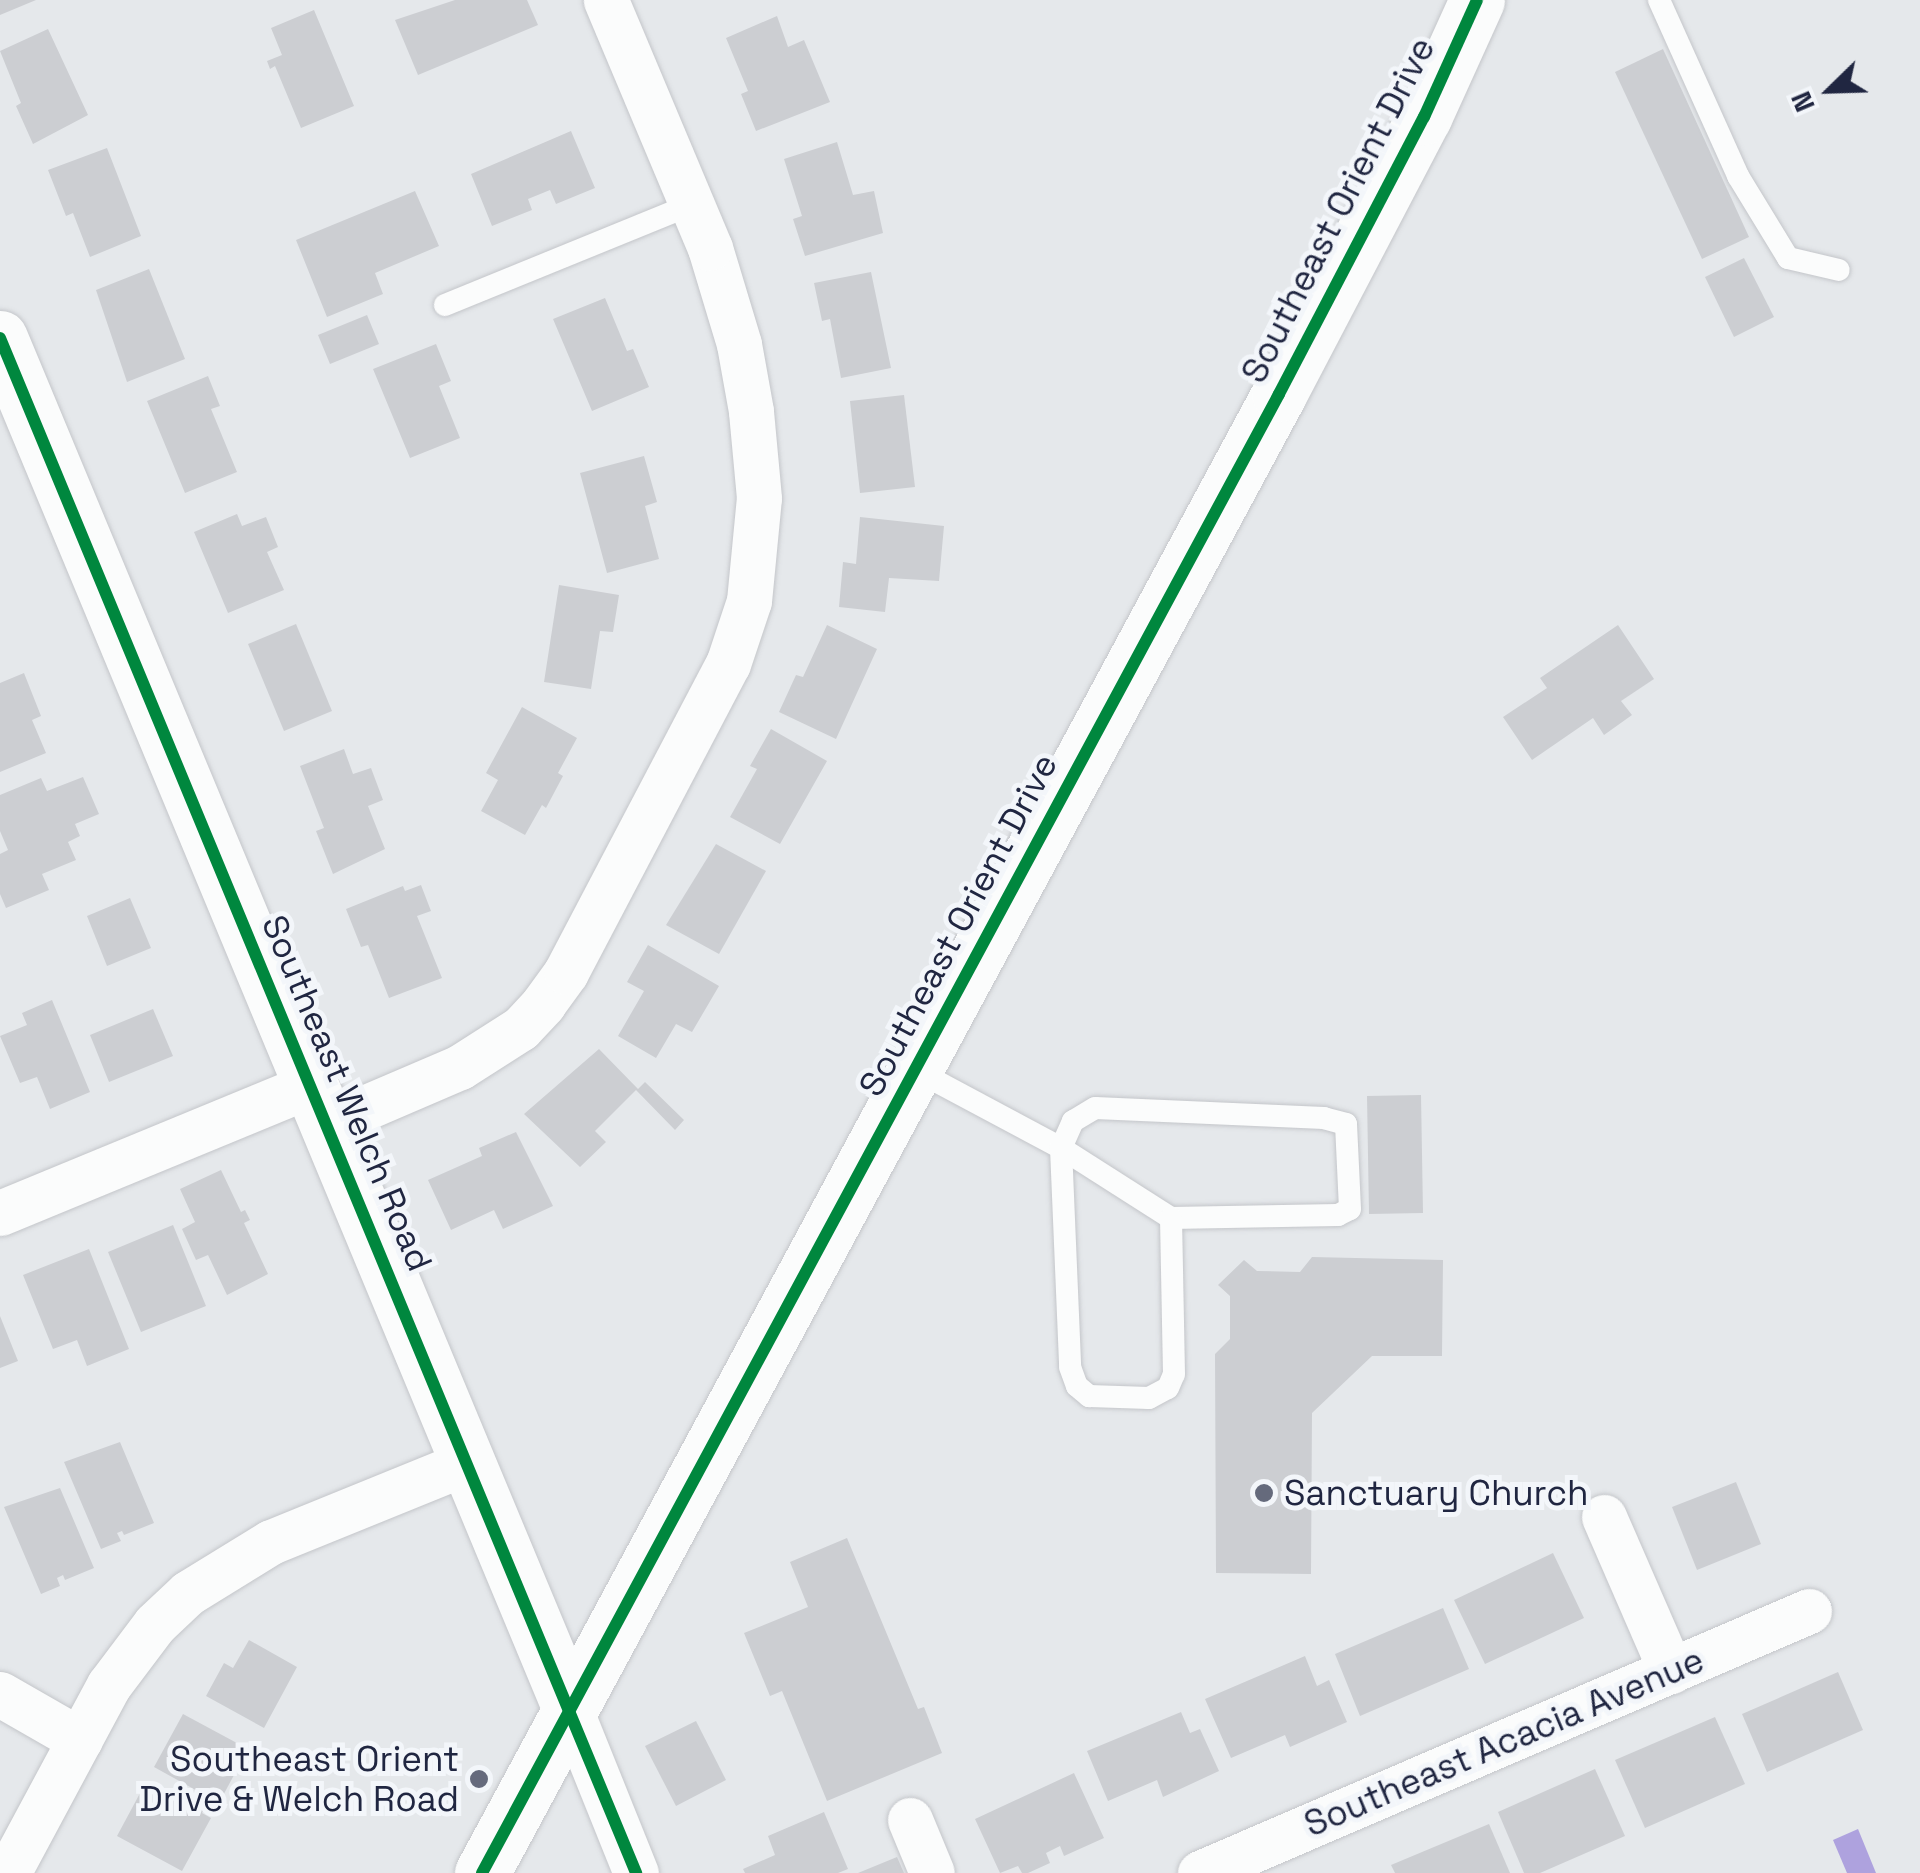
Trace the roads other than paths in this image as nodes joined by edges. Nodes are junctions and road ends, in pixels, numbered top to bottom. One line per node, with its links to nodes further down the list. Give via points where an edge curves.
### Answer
1 (606, 0): 4 (street)
2 (1477, 0): 8 (main road, Southeast Orient Drive, via 1320,315)
3 (1660, 0): 5 (lane, via 1738,176 1788,258)
4 (692, 204): 6 (lane); 9 (street, via 739,344 759,498 749,601 728,664 544,1004 521,1028 460,1067)
5 (1838, 270)
6 (445, 305)
7 (0, 338): 9 (main road, Southeast Welch Road)
8 (914, 1070): 10 (lane); 18 (main road, Southeast Orient Drive)
9 (319, 1104): 11 (street); 13 (main road, Southeast Welch Road)
10 (1061, 1148): 12 (lane); 12 (lane, via 1070,1367 1089,1396 1149,1398 1168,1388 1174,1374); 12 (lane, via 1074,1121 1095,1108 1346,1124 1350,1209 1338,1215)
11 (0, 1213)
12 (1171, 1218)
13 (468, 1462): 18 (main road, Southeast Welch Road); 19 (street, via 272,1542 188,1593 125,1662)
14 (1604, 1517): 16 (street)
15 (1809, 1611): 16 (street, Southeast Acacia Avenue)
16 (1671, 1671): 25 (street, Southeast Acacia Avenue)
17 (0, 1694): 19 (street)
18 (570, 1710): 22 (main road, Southeast Orient Drive); 23 (street, Southeast Welch Road)
19 (80, 1740): 21 (street)
20 (910, 1820): 24 (street)
21 (8, 1873)
22 (482, 1873)
23 (636, 1873)
24 (932, 1873)
25 (1200, 1873)

